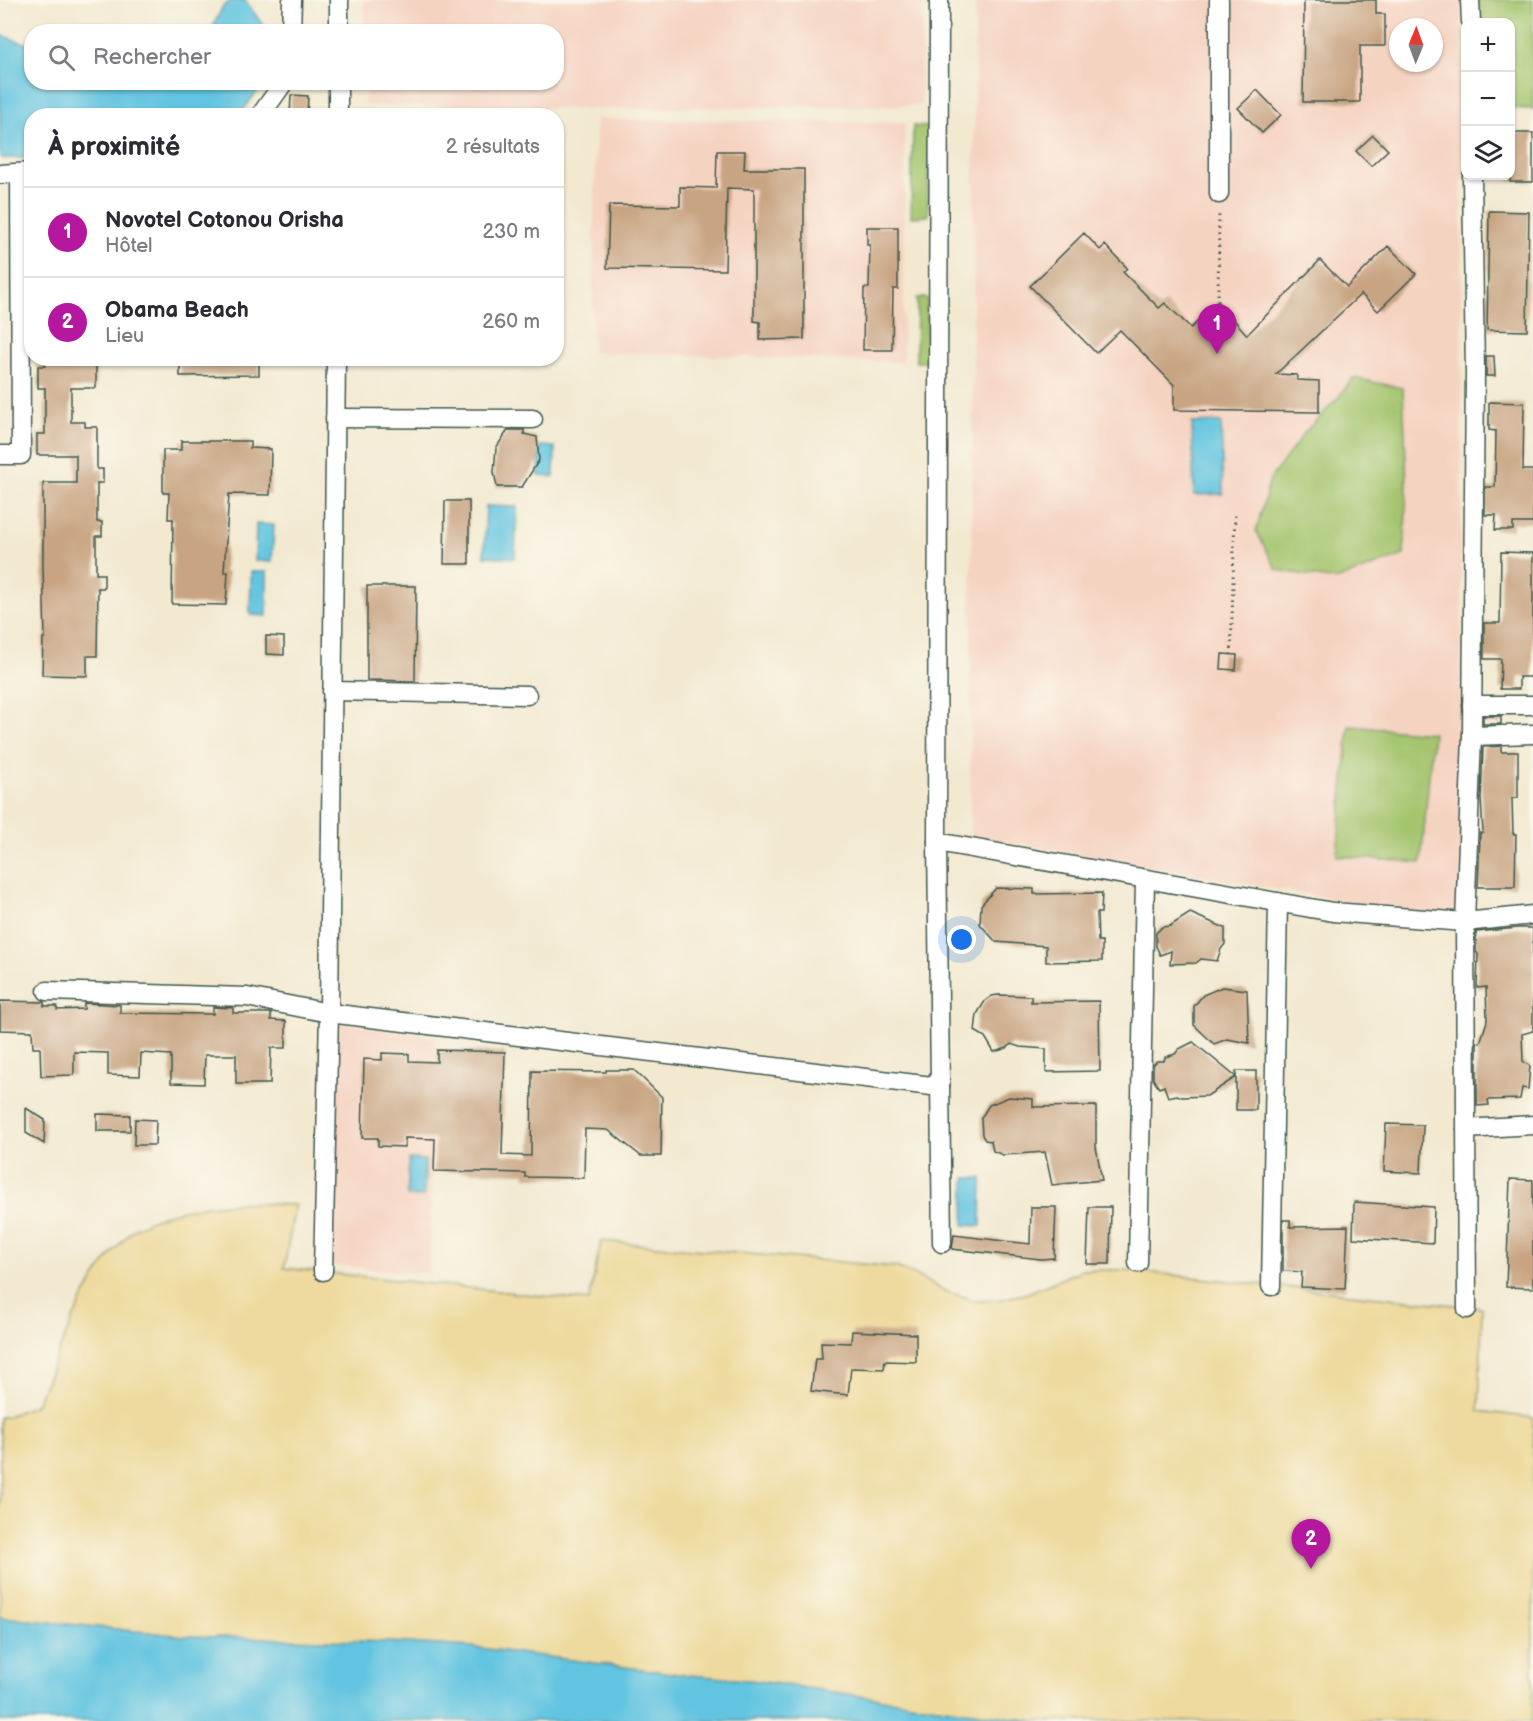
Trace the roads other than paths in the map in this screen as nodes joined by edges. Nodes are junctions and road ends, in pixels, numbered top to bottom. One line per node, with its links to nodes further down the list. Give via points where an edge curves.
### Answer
1 (292, 0): 7 (street)
2 (339, 0): 8 (street)
3 (939, 0): 28 (street)
4 (1219, 0): 16 (street)
5 (1470, 0): 6 (street)
6 (1471, 18)
7 (291, 24)
8 (339, 24)
9 (278, 90): 11 (street)
10 (338, 90): 12 (street)
11 (266, 108)
12 (338, 108)
13 (24, 172): 14 (street)
14 (0, 174)
15 (1472, 180): 24 (street)
16 (1219, 194)
17 (24, 285): 21 (street, via 21,455)
18 (336, 366): 19 (street)
19 (335, 418): 20 (street); 22 (street)
20 (533, 419)
21 (0, 454)
22 (332, 691): 23 (street); 34 (street)
23 (527, 695)
24 (1472, 705): 25 (street); 27 (street)
25 (1533, 705)
26 (1533, 734): 27 (street)
27 (1472, 736): 32 (street)
28 (937, 842): 29 (street); 35 (street)
29 (1145, 879): 30 (street); 39 (street)
30 (1278, 902): 32 (street, via 1333,912); 41 (street)
31 (1533, 915): 32 (street)
32 (1465, 922): 37 (street)
33 (47, 991): 34 (street, via 247,997)
34 (329, 1013): 35 (street); 40 (street)
35 (940, 1087): 38 (street)
36 (1533, 1125): 37 (street)
37 (1466, 1130): 42 (street)
38 (942, 1243)
39 (1138, 1263)
40 (323, 1271)
41 (1271, 1286)
42 (1467, 1309)

